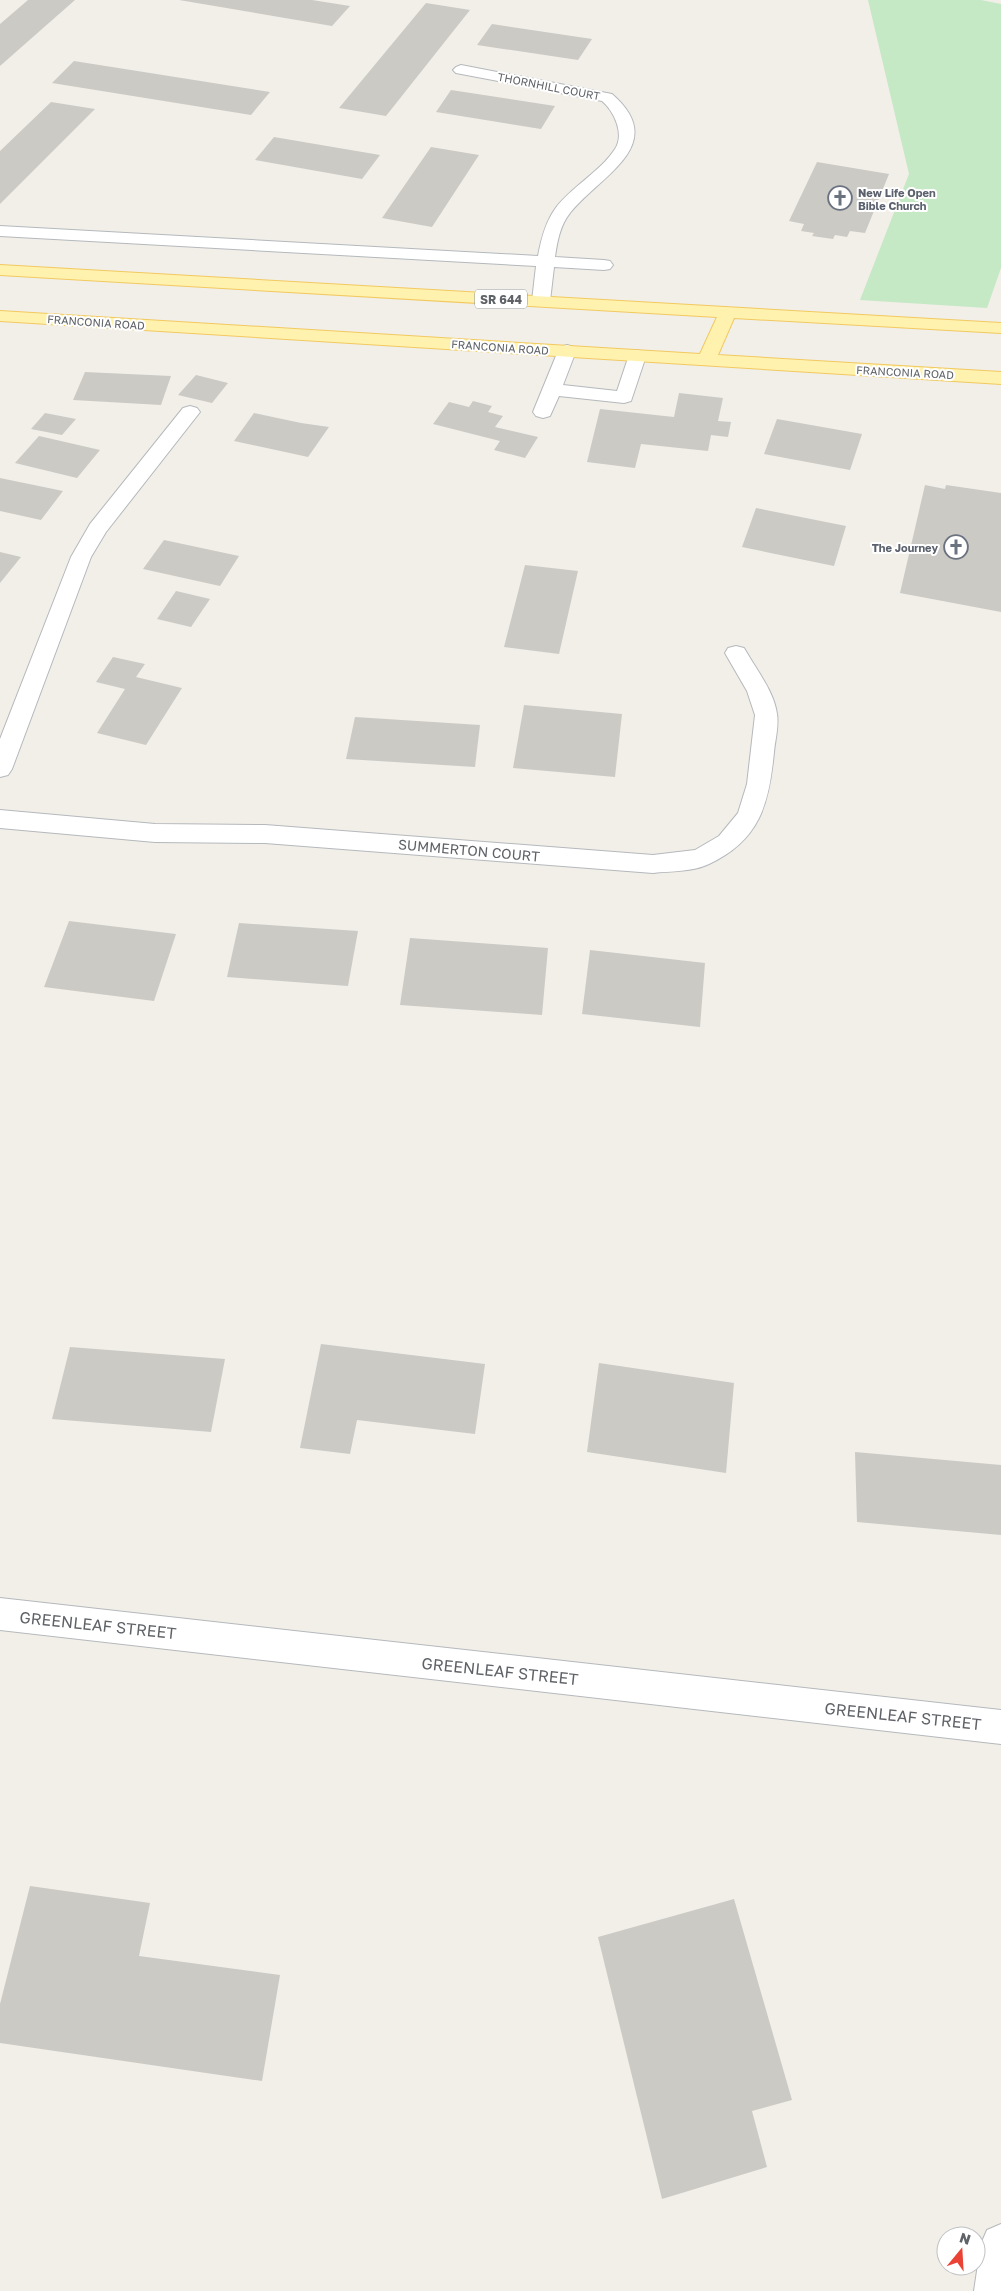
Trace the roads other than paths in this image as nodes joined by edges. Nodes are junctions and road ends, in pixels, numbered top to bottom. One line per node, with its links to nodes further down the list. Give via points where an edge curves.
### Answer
1 (461, 70): 3 (street, THORNHILL COURT, via 599,94 614,102 622,118 627,132 626,144 562,211 551,234)
2 (0, 231): 3 (street)
3 (547, 262): 4 (street); 6 (street, THORNHILL COURT)
4 (604, 265)
5 (0, 270): 6 (main road, SR 644)
6 (541, 301): 7 (main road, SR 644)
7 (728, 312): 9 (main road, SR 644); 12 (main road)
8 (0, 316): 10 (main road, FRANCONIA ROAD)
9 (1001, 328)
10 (567, 351): 11 (main road, FRANCONIA ROAD); 14 (street)
11 (637, 356): 12 (main road, FRANCONIA ROAD); 14 (street, via 624,397)
12 (706, 360): 13 (main road, FRANCONIA ROAD)
13 (1001, 378)
14 (552, 390): 16 (street)
15 (190, 412): 18 (street, via 97,529 81,557)
16 (543, 412)
17 (736, 653): 19 (street, SUMMERTON COURT, via 758,691 766,715 758,784 748,817 727,842 700,858 653,864 265,834 155,832)
18 (0, 769)
19 (0, 819)
20 (0, 1614): 21 (street, GREENLEAF STREET)
21 (1001, 1727)
22 (1001, 2244): 23 (street)
23 (994, 2291)

